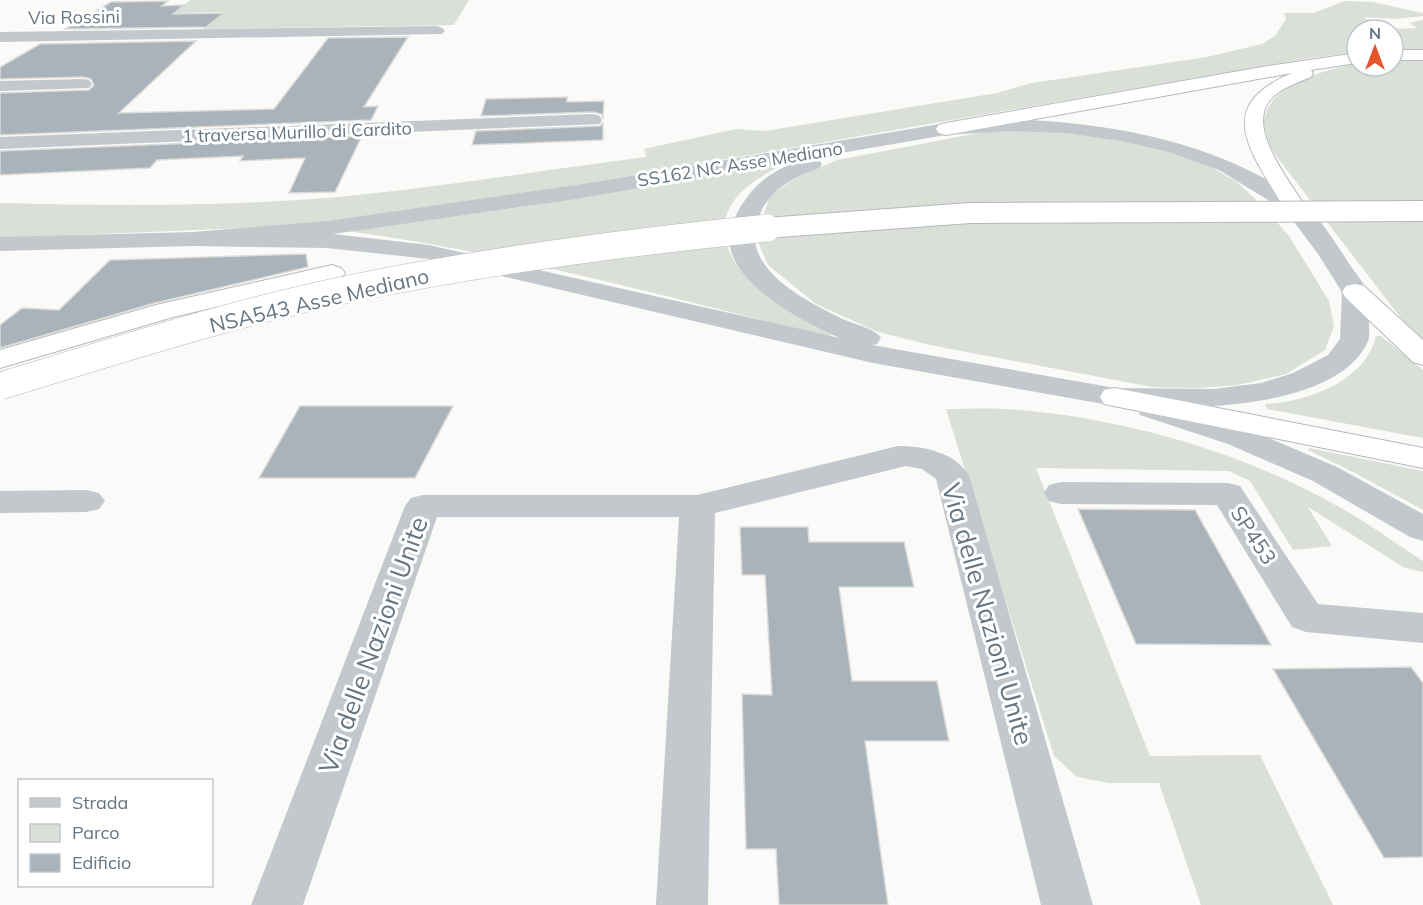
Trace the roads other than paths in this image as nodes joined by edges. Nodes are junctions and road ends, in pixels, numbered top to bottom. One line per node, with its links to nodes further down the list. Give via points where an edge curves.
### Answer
1 (437, 31): 2 (street, Via Rossini)
2 (0, 37)
3 (1423, 55): 4 (highway)
4 (1405, 56)
5 (1345, 60): 10 (highway)
6 (1345, 60): 14 (highway, via 1297,76 1269,91 1251,121 1254,140)
7 (83, 84): 8 (street)
8 (0, 86)
9 (594, 120): 12 (street, 1 traversa Murillo di Cardito)
10 (945, 129): 11 (street, SS162 NC Asse Mediano); 14 (street, SS162 NC Asse Mediano, via 1010,125 1122,135 1226,166)
11 (889, 141): 16 (street, SS162 NC Asse Mediano, via 328,228); 21 (street, via 785,173 759,193 742,225 744,253 761,277 800,308 861,336)
12 (0, 143)
13 (1423, 196): 20 (highway, NSA543 Asse Mediano, via 969,198 642,223 493,242 332,273 166,311)
14 (1294, 206): 18 (street, SS162 NC Asse Mediano)
15 (1423, 211): 22 (highway, NSA543 Asse Mediano, bridge, via 970,213 644,240 353,288 183,331)
16 (193, 239): 17 (street, SS162 NC Asse Mediano); 21 (street, SS162 NC Asse Mediano, via 327,241 429,252 873,354)
17 (0, 244)
18 (1355, 292): 19 (highway); 23 (street, SS162 NC Asse Mediano, via 1354,340 1338,361 1304,379 1265,392 1214,398)
19 (1423, 356)
20 (0, 359)
21 (1001, 375): 23 (street, SS162 NC Asse Mediano)
22 (0, 386)
23 (1115, 397): 24 (highway); 29 (street, via 1239,437 1325,474)
24 (1423, 458)
25 (1061, 493): 30 (street, SP453, via 1228,494 1306,616)
26 (87, 501): 27 (street)
27 (0, 502)
28 (697, 506): 31 (street, Via delle Nazioni Unite, via 423,506); 32 (street); 33 (street, Via delle Nazioni Unite, via 898,456 933,461 952,475)
29 (1423, 529)
30 (1423, 628)
31 (277, 905)
32 (682, 905)
33 (1067, 905)

